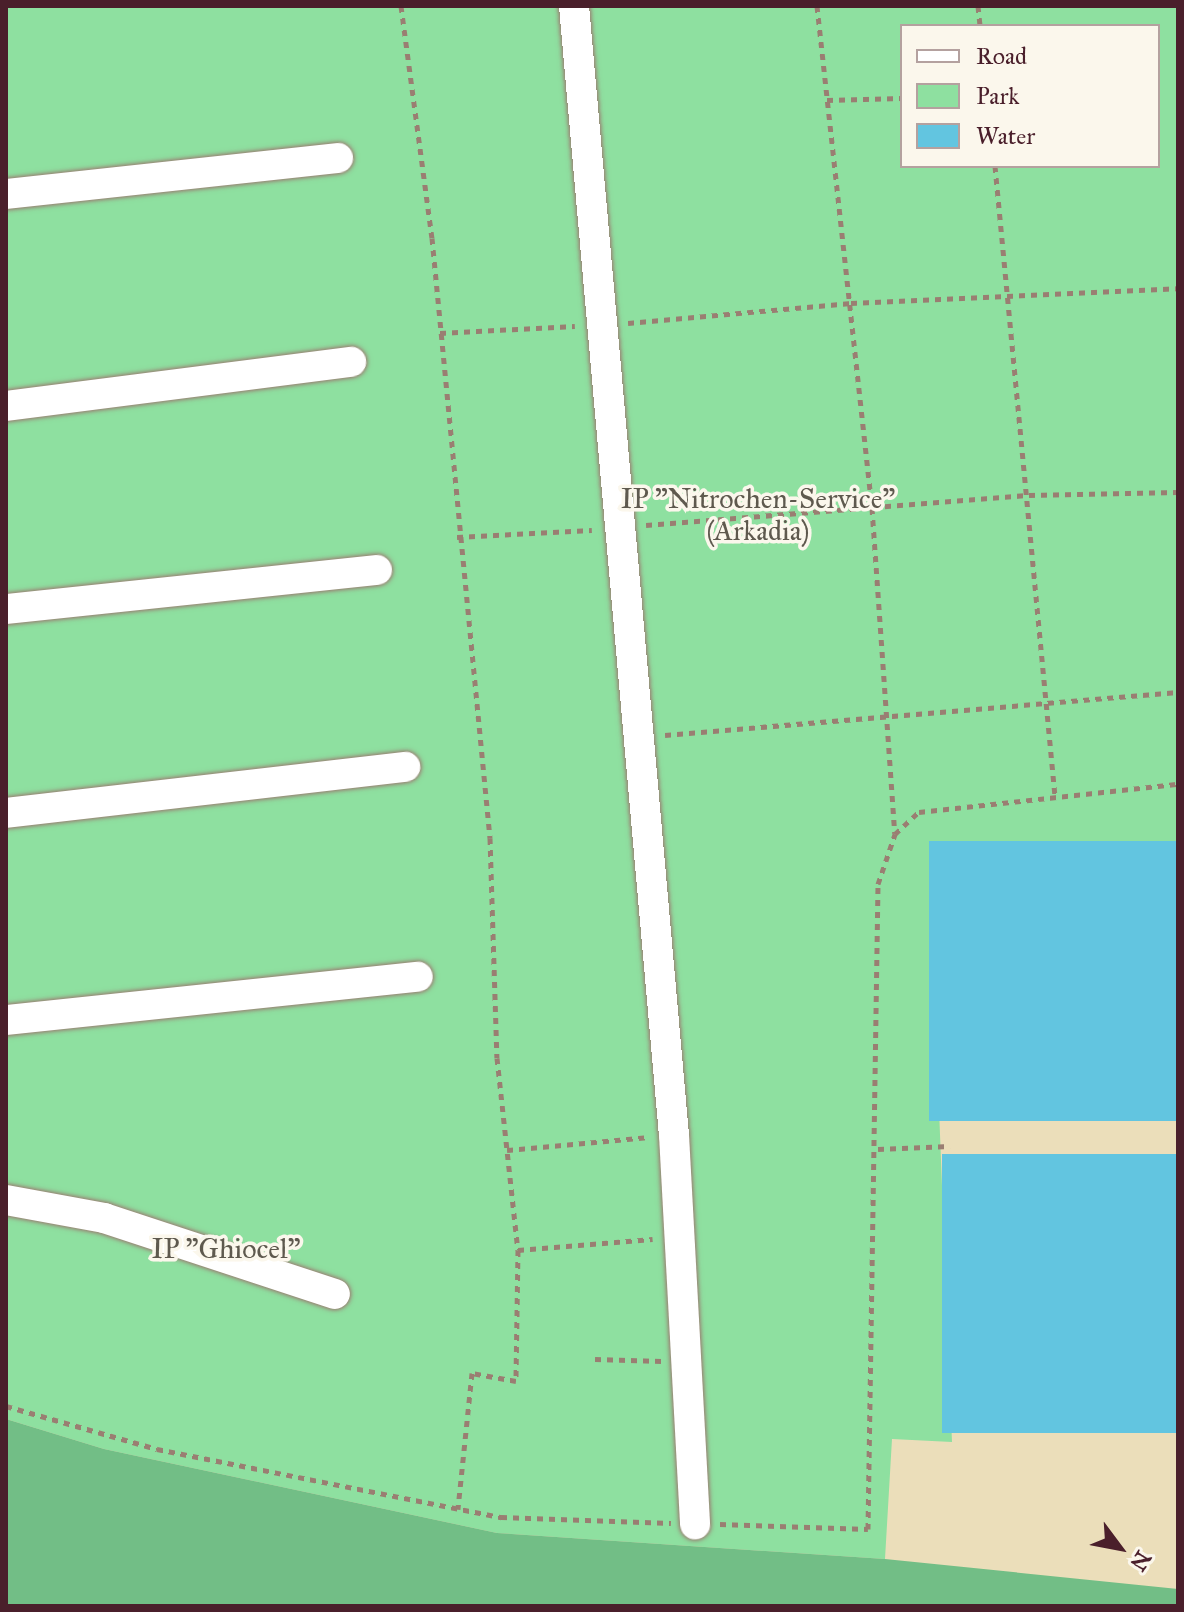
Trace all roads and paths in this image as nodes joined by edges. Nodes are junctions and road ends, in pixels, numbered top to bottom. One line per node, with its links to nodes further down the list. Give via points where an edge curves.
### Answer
1 (401, 6): 13 (path)
2 (574, 6): 12 (street)
3 (817, 6): 5 (path)
4 (900, 98): 5 (path)
5 (827, 100): 11 (path)
6 (338, 158): 8 (street)
7 (995, 168): 10 (path)
8 (6, 194)
9 (1178, 288): 10 (path)
10 (1010, 293): 11 (path); 17 (path)
11 (851, 303): 12 (path); 18 (path)
12 (606, 325): 13 (path); 19 (street)
13 (440, 333): 20 (path)
14 (351, 362): 15 (street)
15 (6, 406)
16 (1178, 492): 17 (path)
17 (1029, 495): 18 (path); 24 (path)
18 (872, 508): 19 (path); 25 (path)
19 (621, 528): 20 (path); 26 (street)
20 (457, 537): 37 (path, via 490,838)
21 (377, 570): 22 (street)
22 (6, 609)
23 (1178, 692): 24 (path)
24 (1047, 700): 25 (path); 29 (path)
25 (888, 715): 26 (path); 31 (path)
26 (640, 737): 34 (street)
27 (405, 767): 30 (street)
28 (1178, 784): 29 (path)
29 (1055, 796): 31 (path, via 919,812)
30 (6, 813)
31 (895, 834): 36 (path, via 878,884)
32 (418, 977): 33 (street)
33 (6, 1020)
34 (674, 1135): 37 (path); 39 (street)
35 (950, 1146): 36 (path)
36 (878, 1149): 46 (path, via 868,1529)
37 (507, 1150): 40 (path)
38 (6, 1200): 41 (street, via 104,1218)
39 (681, 1237): 40 (path); 43 (street)
40 (518, 1250): 45 (path, via 516,1381 472,1373)
41 (335, 1294)
42 (595, 1359): 43 (path)
43 (690, 1363): 46 (street)
44 (6, 1406): 45 (path, via 157,1449)
45 (458, 1509): 46 (path, via 501,1517)
46 (695, 1524)

